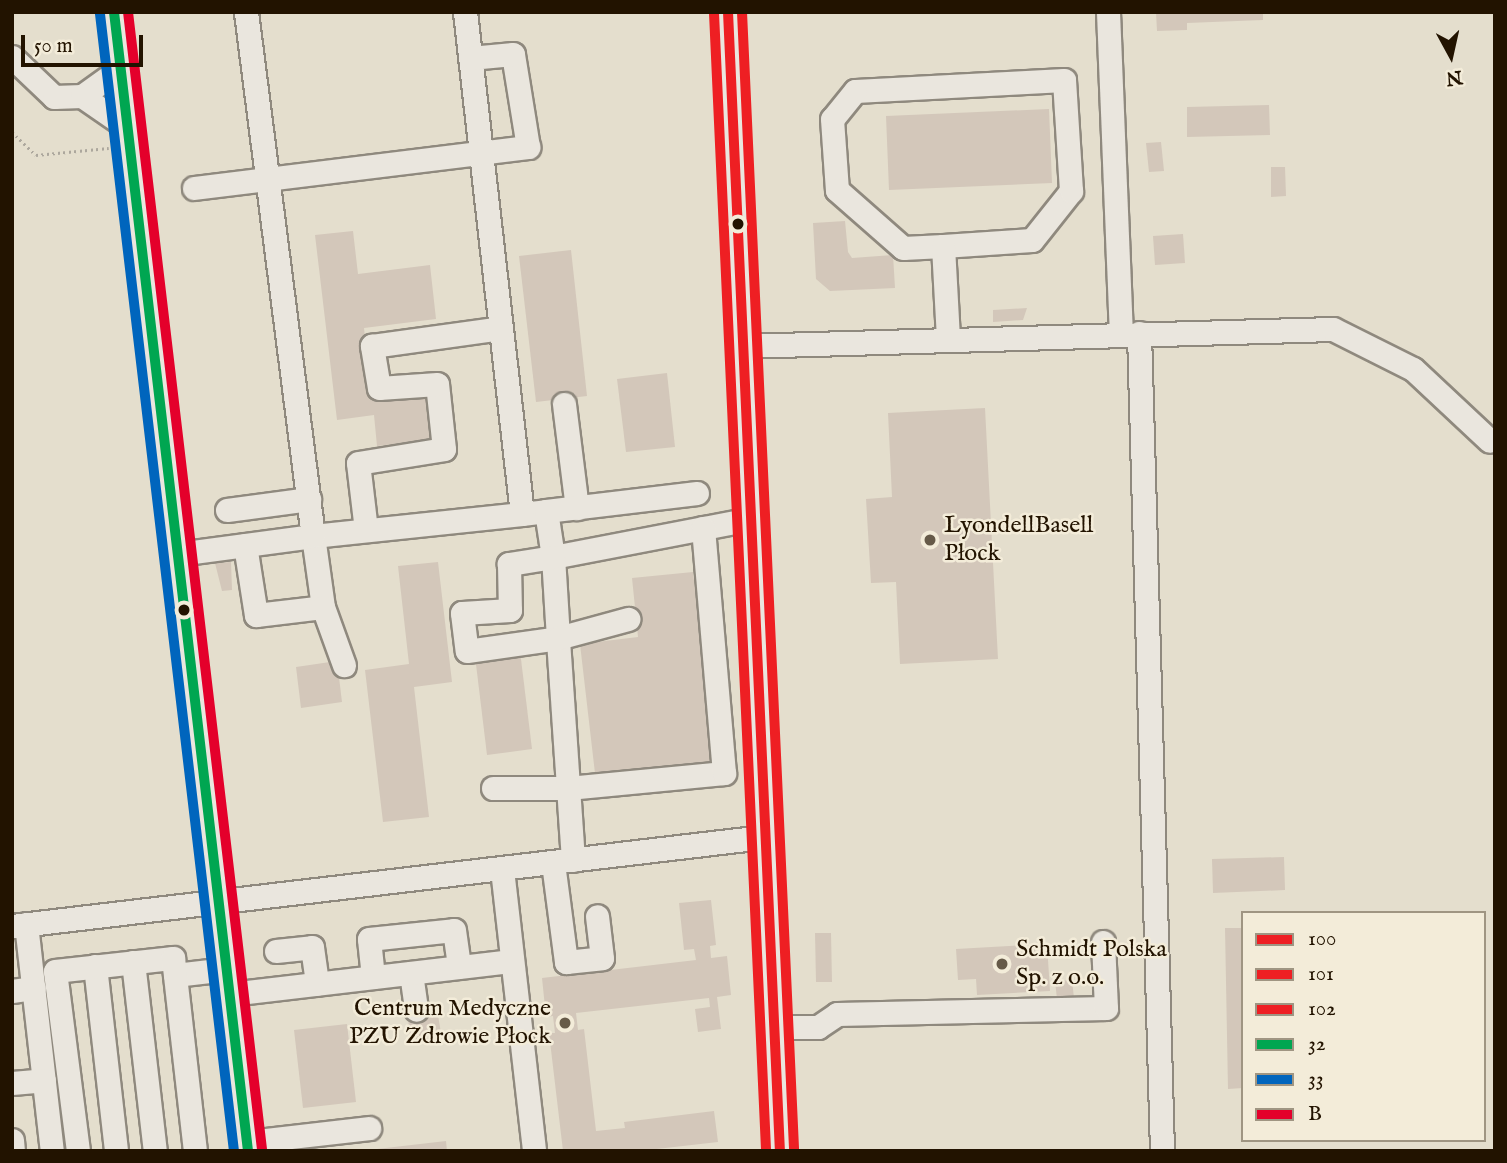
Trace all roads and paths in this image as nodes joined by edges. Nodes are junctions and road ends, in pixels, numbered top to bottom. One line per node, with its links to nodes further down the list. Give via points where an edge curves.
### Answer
1 (114, 12): 8 (street)
2 (246, 12): 13 (street)
3 (465, 12): 7 (street)
4 (728, 12): 19 (street)
5 (1108, 12): 17 (street)
6 (12, 57): 9 (street, via 54,97)
7 (470, 58): 12 (street); 12 (street, via 513,54 528,147)
8 (121, 68): 9 (street); 11 (street)
9 (82, 96): 11 (street)
10 (12, 132): 11 (path, via 36,155)
11 (123, 137): 33 (street)
12 (481, 152): 13 (street); 16 (street)
13 (268, 182): 14 (street); 23 (street)
14 (194, 188)
15 (943, 246): 15 (street, via 903,248 837,190 832,119 855,91 1064,80 1071,191 1032,240); 18 (street)
16 (501, 328): 27 (street); 30 (street, via 372,346 379,388 436,384 443,449 358,463)
17 (1130, 333): 18 (street); 21 (street, via 1333,329 1413,369); 76 (street)
18 (948, 339): 19 (street)
19 (743, 346): 28 (street)
20 (564, 404): 24 (street)
21 (1490, 441)
22 (697, 493): 24 (street)
23 (309, 499): 25 (street); 31 (street)
24 (577, 508): 26 (street)
25 (227, 510)
26 (546, 512): 27 (street); 34 (street)
27 (522, 514): 30 (street)
28 (750, 519): 29 (street); 41 (street)
29 (703, 528): 34 (street); 40 (street, via 724,773)
30 (366, 530): 31 (street)
31 (313, 536): 32 (street); 35 (street)
32 (245, 545): 33 (street); 35 (street, via 256,615)
33 (178, 554): 44 (street)
34 (553, 557): 37 (street); 37 (street, via 509,564 510,610 462,613 467,652)
35 (323, 607): 38 (street)
36 (628, 619): 37 (street)
37 (558, 638): 40 (street)
38 (344, 665)
39 (493, 788): 40 (street)
40 (568, 788): 42 (street)
41 (763, 837): 42 (street); 62 (street)
42 (563, 861): 43 (street); 45 (street, via 566,962 602,958)
43 (502, 869): 44 (street); 49 (street)
44 (219, 901): 46 (street); 53 (street)
45 (597, 916)
46 (19, 925): 58 (street)
47 (1103, 942): 62 (street, via 1106,1009 837,1014 818,1027)
48 (276, 951): 59 (street, via 312,947)
49 (512, 961): 52 (street); 74 (street)
50 (133, 962): 51 (street); 56 (street, via 173,958); 72 (street)
51 (95, 966): 54 (street); 71 (street)
52 (459, 967): 55 (street); 57 (street, via 454,930 369,939)
53 (227, 969): 56 (street); 60 (street)
54 (55, 971): 58 (street); 70 (street)
55 (411, 973): 57 (street); 61 (street)
56 (175, 975): 73 (street)
57 (373, 977): 59 (street)
58 (26, 984): 63 (street)
59 (317, 984): 60 (street)
60 (229, 994): 67 (street)
61 (416, 1010)
62 (774, 1027): 75 (street)
63 (44, 1080): 64 (street); 69 (street)
64 (12, 1083)
65 (369, 1128): 67 (street)
66 (12, 1140): 68 (street)
67 (247, 1147)
68 (13, 1151)
69 (52, 1151)
70 (78, 1151)
71 (116, 1151)
72 (155, 1151)
73 (195, 1151)
74 (534, 1151)
75 (780, 1151)
76 (1162, 1151)

